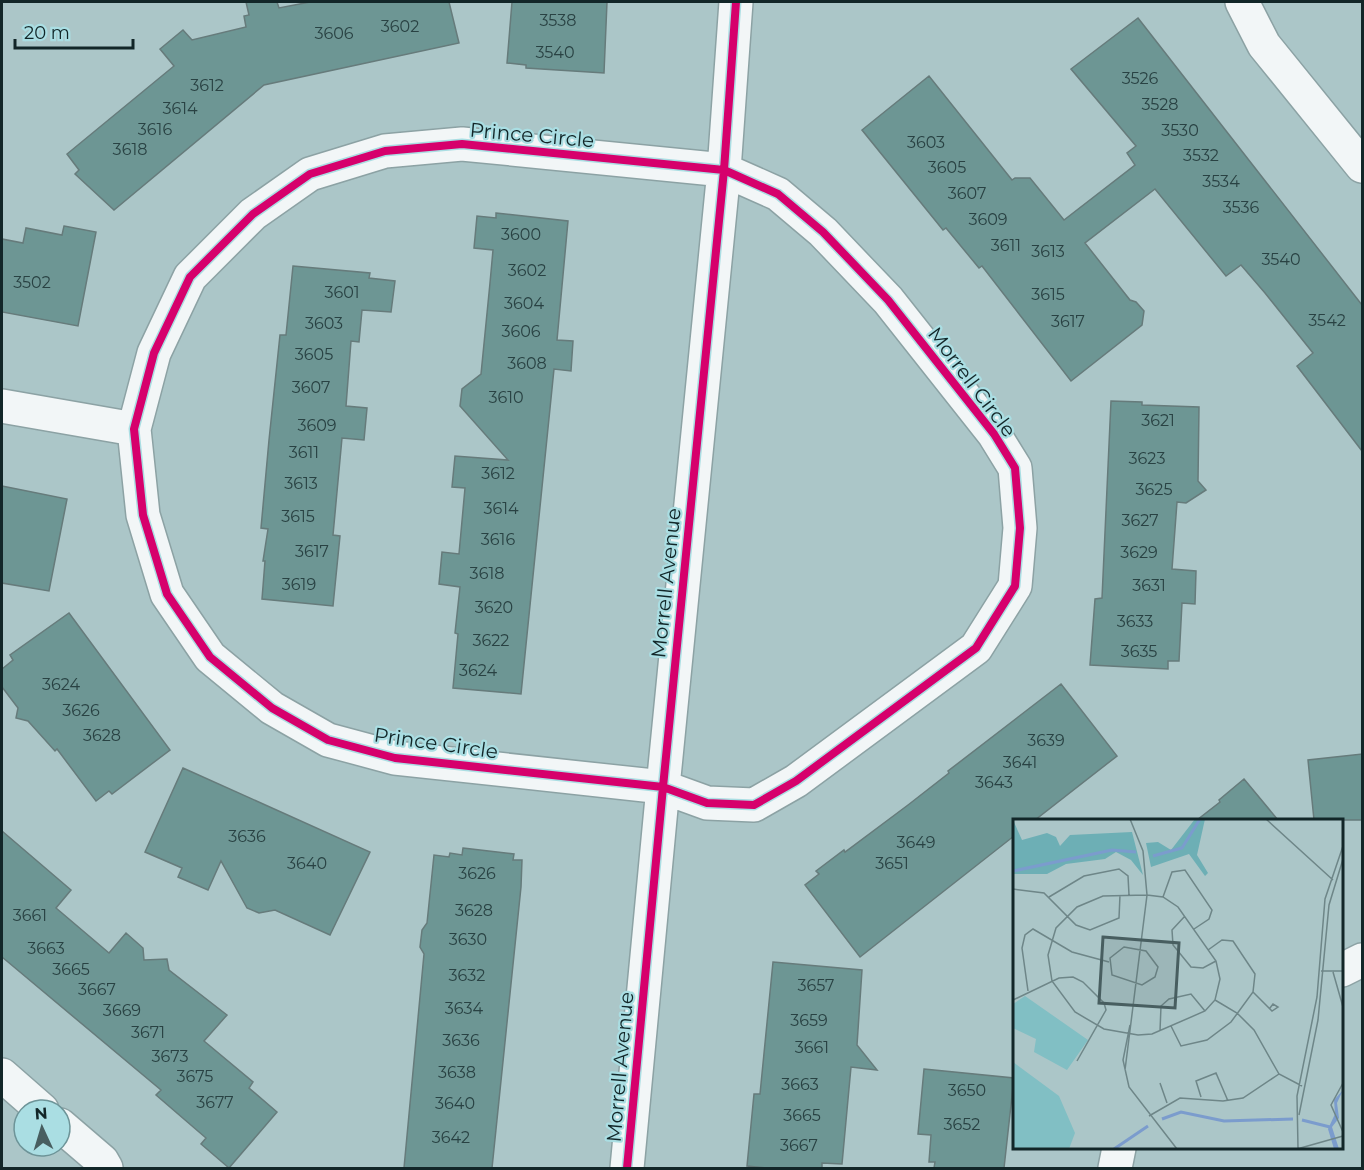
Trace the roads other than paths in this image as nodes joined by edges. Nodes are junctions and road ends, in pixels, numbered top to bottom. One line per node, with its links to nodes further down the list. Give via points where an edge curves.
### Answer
1 (736, 2): 4 (street, Morrell Avenue)
2 (1242, 2): 3 (street, via 1264,45)
3 (1362, 166)
4 (724, 170): 6 (street, Prince Circle, via 462,144 386,151 310,174 253,214 190,277 154,353); 7 (street, Morrell Avenue); 7 (street, Morrell Circle, via 778,194 823,232 888,300 994,434 1015,468 1020,528 1015,586 976,648 796,781 754,805 707,803)
5 (2, 406): 6 (street)
6 (134, 429): 7 (street, Prince Circle, via 144,515 167,594 210,657 272,708 328,740 395,758)
7 (663, 787): 15 (street, Morrell Avenue)
8 (1362, 960): 9 (street)
9 (1343, 969)
10 (2, 1075): 11 (street)
11 (28, 1098)
12 (72, 1135): 14 (street)
13 (1119, 1149): 16 (street)
14 (106, 1168)
15 (627, 1168)
16 (1115, 1168)

